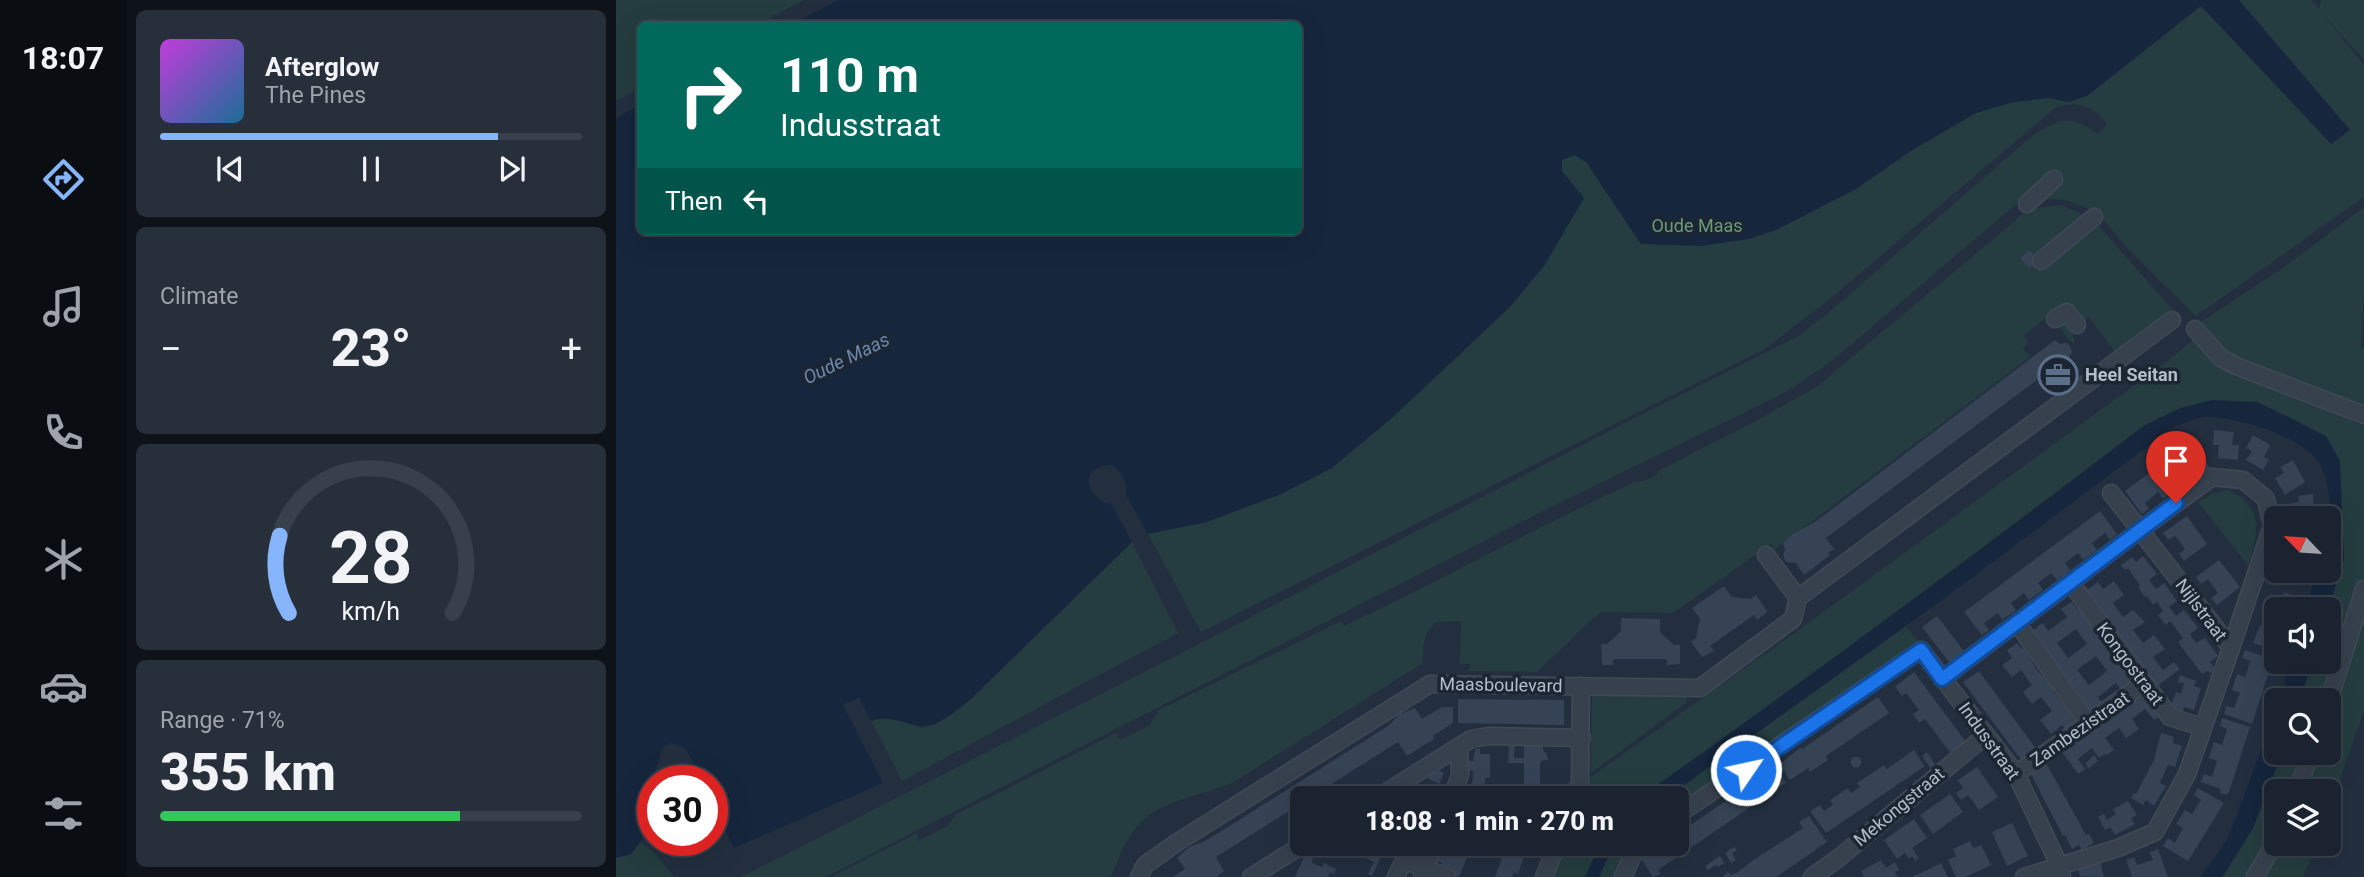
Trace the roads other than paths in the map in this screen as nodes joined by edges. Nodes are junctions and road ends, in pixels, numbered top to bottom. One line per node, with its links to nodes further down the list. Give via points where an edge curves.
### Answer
1 (2054, 179): 2 (street)
2 (2027, 204)
3 (2094, 217): 4 (street)
4 (2041, 261)
5 (2055, 319): 7 (street, via 2067,312)
6 (2172, 320): 15 (street, Maasboulevard)
7 (2077, 325)
8 (2195, 329): 9 (street, via 2221,358 2236,366)
9 (2364, 415)
10 (2111, 493): 11 (street, Nijlstraat)
11 (2140, 530): 13 (street); 17 (street, Nijlstraat); 17 (street, via 2213,477 2243,480 2266,499 2272,526)
12 (1766, 555): 15 (street)
13 (2070, 582): 16 (street); 19 (street, Kongostraat)
14 (2364, 589): 21 (street)
15 (1798, 598): 20 (street, Maasboulevard, via 1794,619 1700,688)
16 (2017, 623): 18 (street); 22 (street)
17 (2231, 648): 23 (street, Nijlstraat)
18 (1942, 679): 24 (street, Indusstraat); 31 (street, Indusstraat, via 1921,650)
19 (2144, 683): 22 (street, Zambezistraat); 23 (street, Kongostraat, via 2170,717)
20 (1581, 686): 25 (street); 42 (street, Maasboulevard, via 1430,684 1176,843 1145,865)
21 (2333, 688)
22 (2089, 724): 27 (street, Zambezistraat)
23 (2202, 727): 39 (street, Nijlstraat, via 2188,775 2155,832)
24 (1985, 736): 27 (street, Indusstraat); 47 (street, Mekongstraat)
25 (1582, 738): 26 (street, via 1489,736); 30 (street)
26 (1459, 747): 28 (street); 29 (street)
27 (2016, 774): 39 (street, Indusstraat)
28 (1396, 786)
29 (1456, 786)
30 (1578, 786)
31 (1689, 807)
32 (1290, 853): 43 (street)
33 (1406, 856): 38 (street)
34 (1430, 856): 40 (street)
35 (1552, 856): 46 (street)
36 (1633, 856): 41 (street)
37 (2267, 856): 49 (street)
38 (1404, 860): 40 (street); 44 (street)
39 (2060, 871): 48 (street, Nijlstraat)
40 (1424, 873): 45 (street)
41 (1626, 875)
42 (1139, 877)
43 (1251, 877)
44 (1396, 877)
45 (1447, 877)
46 (1544, 877)
47 (1812, 877)
48 (2024, 877)
49 (2255, 877)

